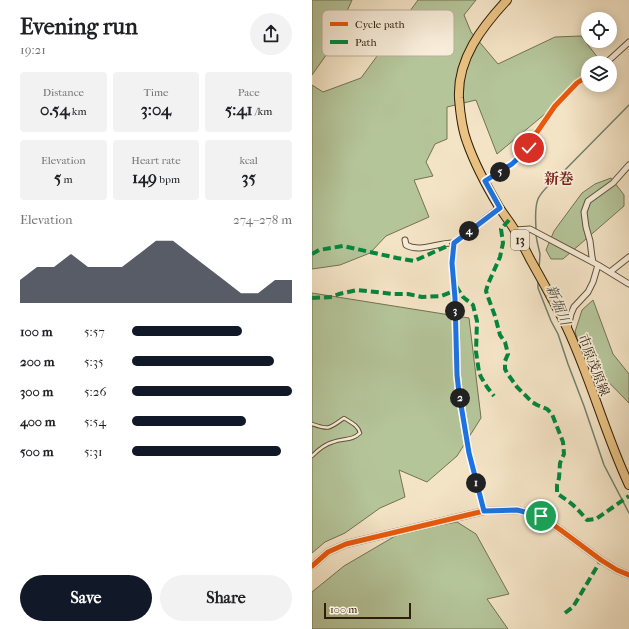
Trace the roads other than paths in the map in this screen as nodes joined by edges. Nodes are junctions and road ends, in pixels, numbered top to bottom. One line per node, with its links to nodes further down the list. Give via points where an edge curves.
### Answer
1 (507, 0): 6 (main road, 市原茂原線 / 13, via 474,42 463,67 460,84 459,96 466,140)
2 (629, 42): 3 (street)
3 (614, 56)
4 (581, 80): 6 (street, via 555,106 529,148 512,164)
5 (629, 165): 12 (street, via 613,183 588,201 584,212 592,257)
6 (485, 181): 7 (main road, 市原茂原線 / 13)
7 (500, 208): 8 (main road, 市原茂原線 / 13); 10 (street)
8 (515, 230): 12 (street, 13, via 530,229); 15 (main road, 市原茂原線 / 13)
9 (405, 240): 10 (street, via 406,245 417,248)
10 (454, 243): 19 (street, via 452,263 459,393 469,453)
11 (629, 257): 13 (street)
12 (596, 264): 13 (street, 13); 15 (street, via 593,282 588,292 574,307)
13 (610, 272): 14 (street, 13)
14 (629, 284)
15 (567, 329): 18 (main road, 市原茂原線 / 13)
16 (312, 424): 17 (lane, via 329,428 344,418 355,425 360,433 356,437 332,442)
17 (312, 456)
18 (629, 485)
19 (484, 511): 20 (street, via 346,544 328,552); 21 (street, via 517,510 541,516 601,560)
20 (312, 566)
21 (629, 575)

